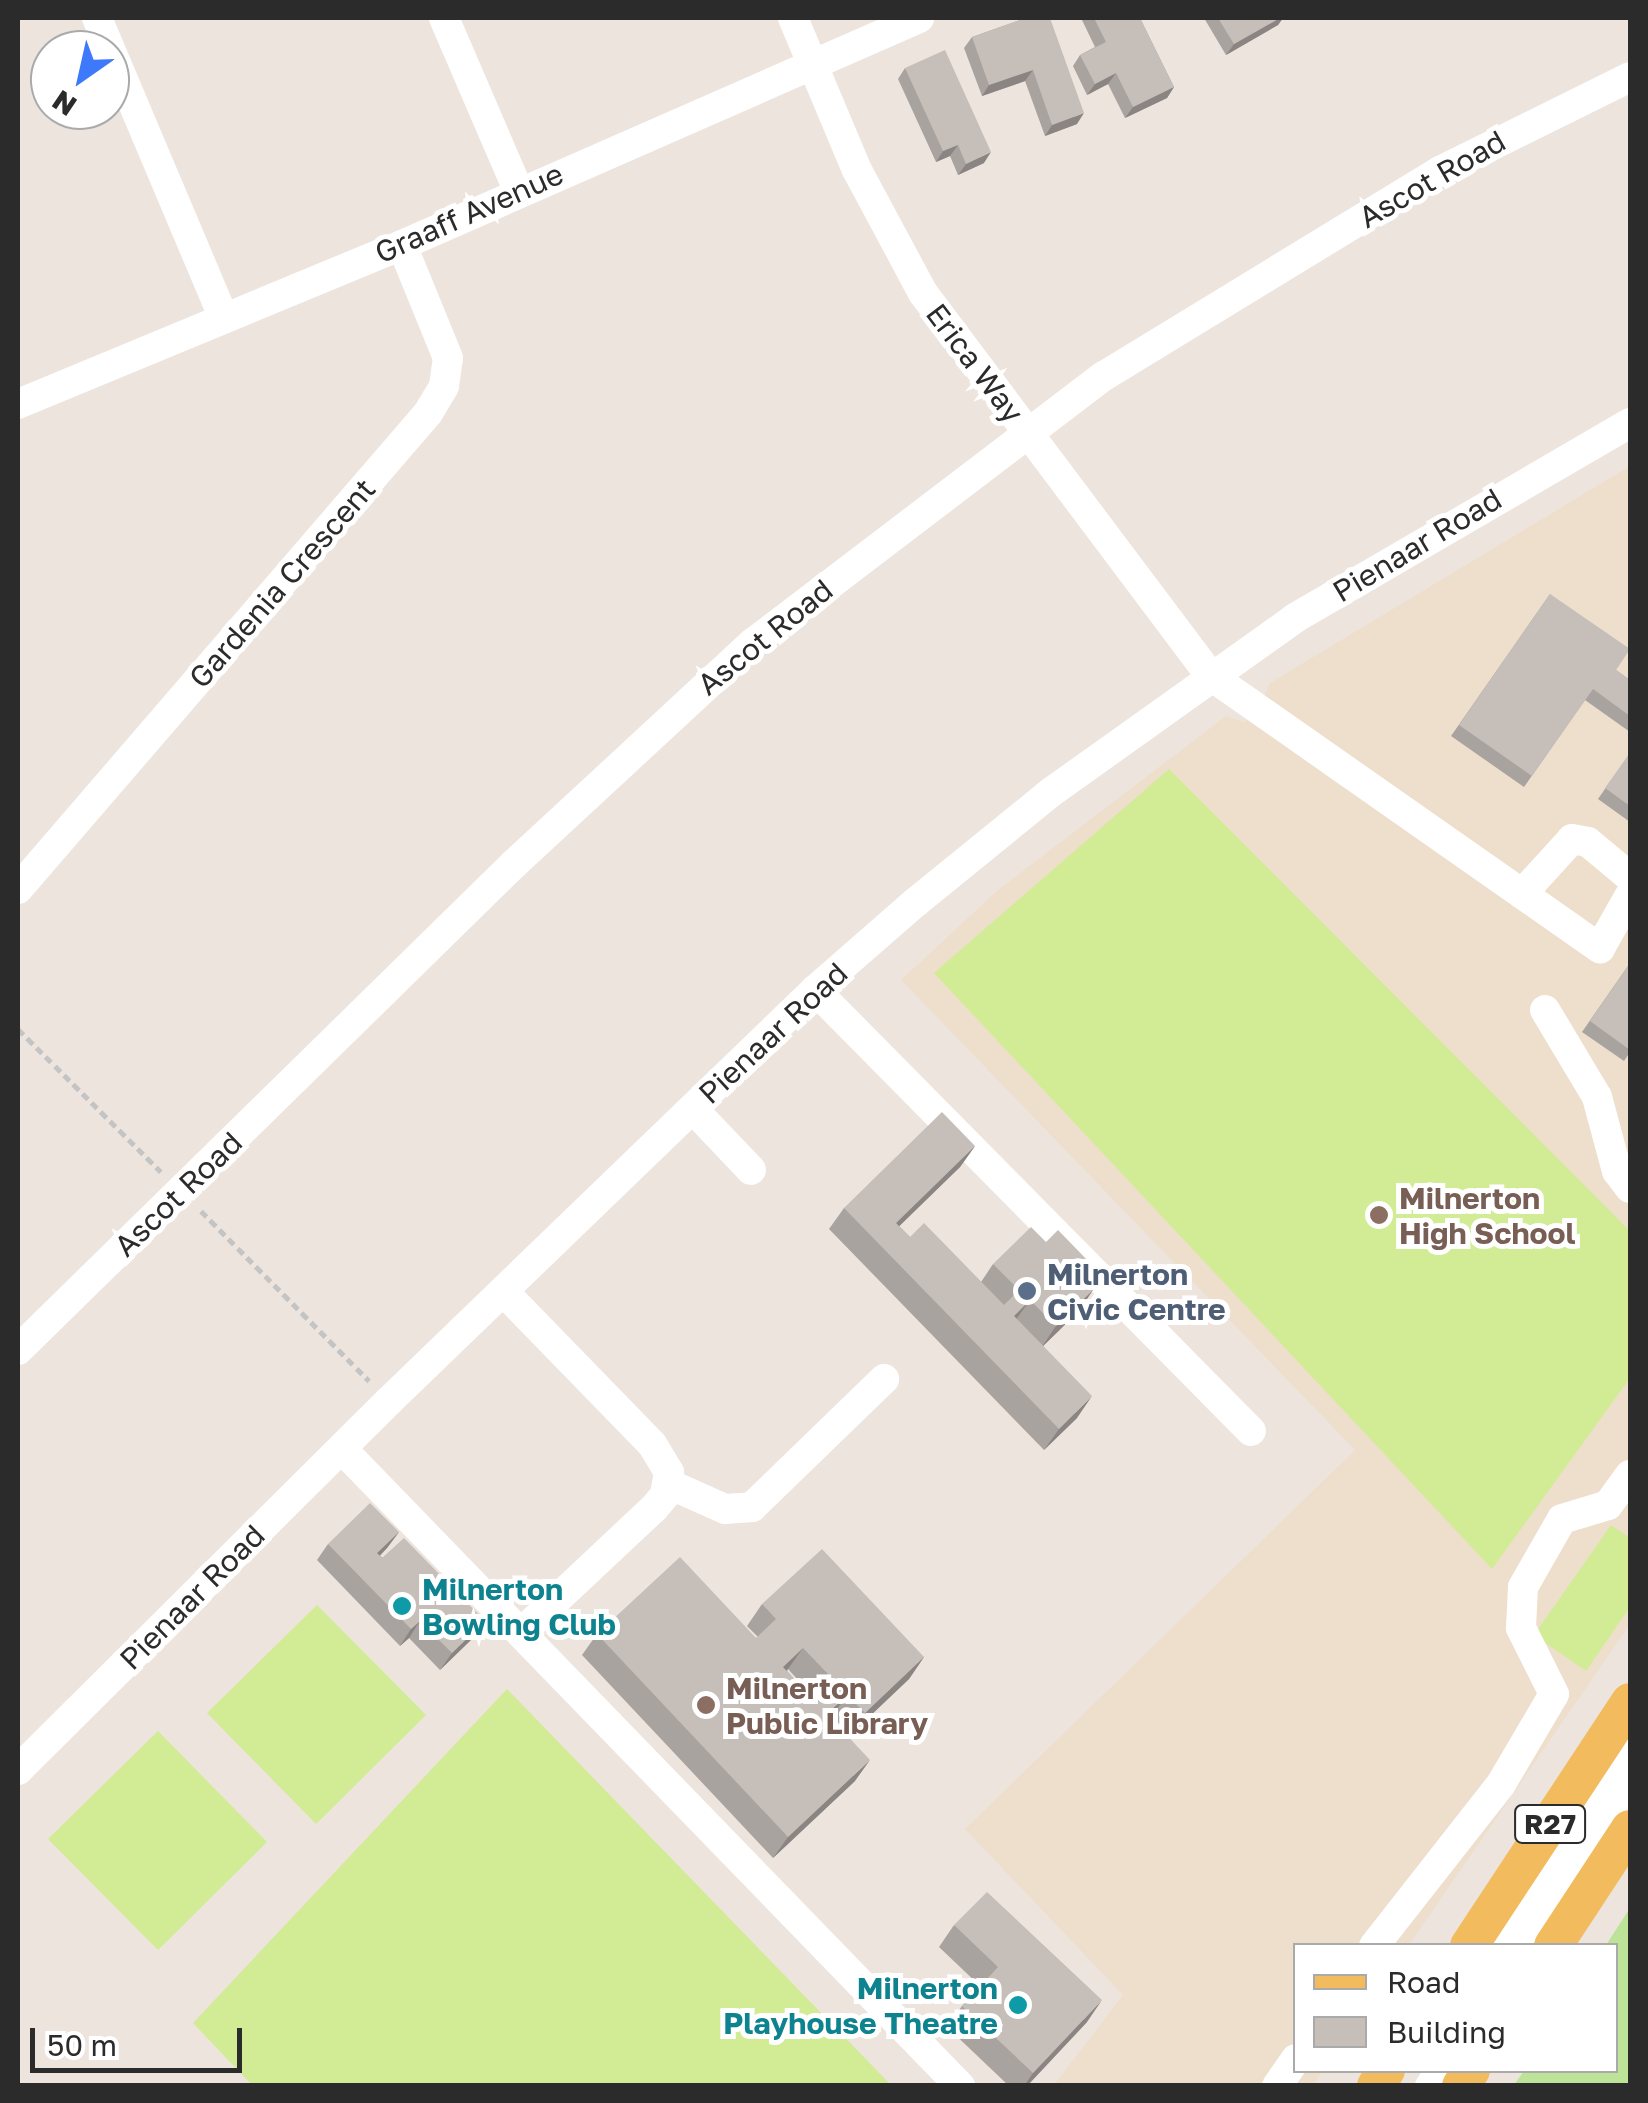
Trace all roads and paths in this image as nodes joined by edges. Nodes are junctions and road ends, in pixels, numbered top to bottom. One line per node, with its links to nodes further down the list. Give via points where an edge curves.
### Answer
1 (97, 18): 9 (street)
2 (444, 18): 7 (street)
3 (793, 18): 5 (street, Erica Way)
4 (919, 18): 5 (street, Graaff Avenue)
5 (813, 64): 7 (street, Graaff Avenue); 12 (street, Erica Way, via 896,250)
6 (1630, 77): 12 (street, Ascot Road, via 1440,171 1104,376)
7 (518, 190): 8 (street, Graaff Avenue)
8 (402, 245): 9 (street, Graaff Avenue); 15 (street, Gardenia Crescent, via 448,358 444,386 428,414)
9 (223, 316): 10 (street, Graaff Avenue)
10 (18, 404)
11 (1630, 423): 13 (street, Pienaar Road, via 1380,564)
12 (1027, 432): 13 (street, Erica Way); 24 (street, Ascot Road, via 753,642 514,864)
13 (1211, 676): 16 (street, Erica Way); 18 (street, Pienaar Road, via 1050,794)
14 (1630, 877): 16 (street, via 1588,842 1572,839)
15 (18, 889)
16 (1522, 894): 17 (street, Erica Way, via 1600,948)
17 (1630, 894)
18 (815, 990): 21 (street, Pienaar Road); 29 (street)
19 (1544, 1010): 23 (street, via 1597,1097 1616,1171)
20 (18, 1029): 24 (path)
21 (693, 1109): 22 (street); 25 (street, Pienaar Road)
22 (750, 1170)
23 (1630, 1188)
24 (180, 1191): 26 (street, Ascot Road); 28 (path)
25 (504, 1292): 28 (street, Pienaar Road); 32 (street, via 652,1444)
26 (18, 1350)
27 (884, 1379): 32 (street, via 752,1507 724,1509)
28 (389, 1401): 30 (street, Pienaar Road)
29 (1252, 1432)
30 (342, 1449): 33 (street); 36 (street, Pienaar Road)
31 (1630, 1475): 39 (street, via 1608,1505 1562,1519 1522,1587 1521,1628 1554,1694 1501,1784)
32 (669, 1484): 33 (street, via 654,1508)
33 (522, 1632): 45 (street)
34 (1630, 1702): 40 (main road, R27)
35 (1630, 1746): 41 (street)
36 (18, 1770)
37 (1630, 1784): 42 (street)
38 (1630, 1829): 43 (main road, R27)
39 (1376, 1943)
40 (1471, 1943)
41 (1501, 1943)
42 (1527, 1943)
43 (1555, 1943)
44 (1293, 2064): 46 (street)
45 (960, 2086)
46 (1278, 2086)

